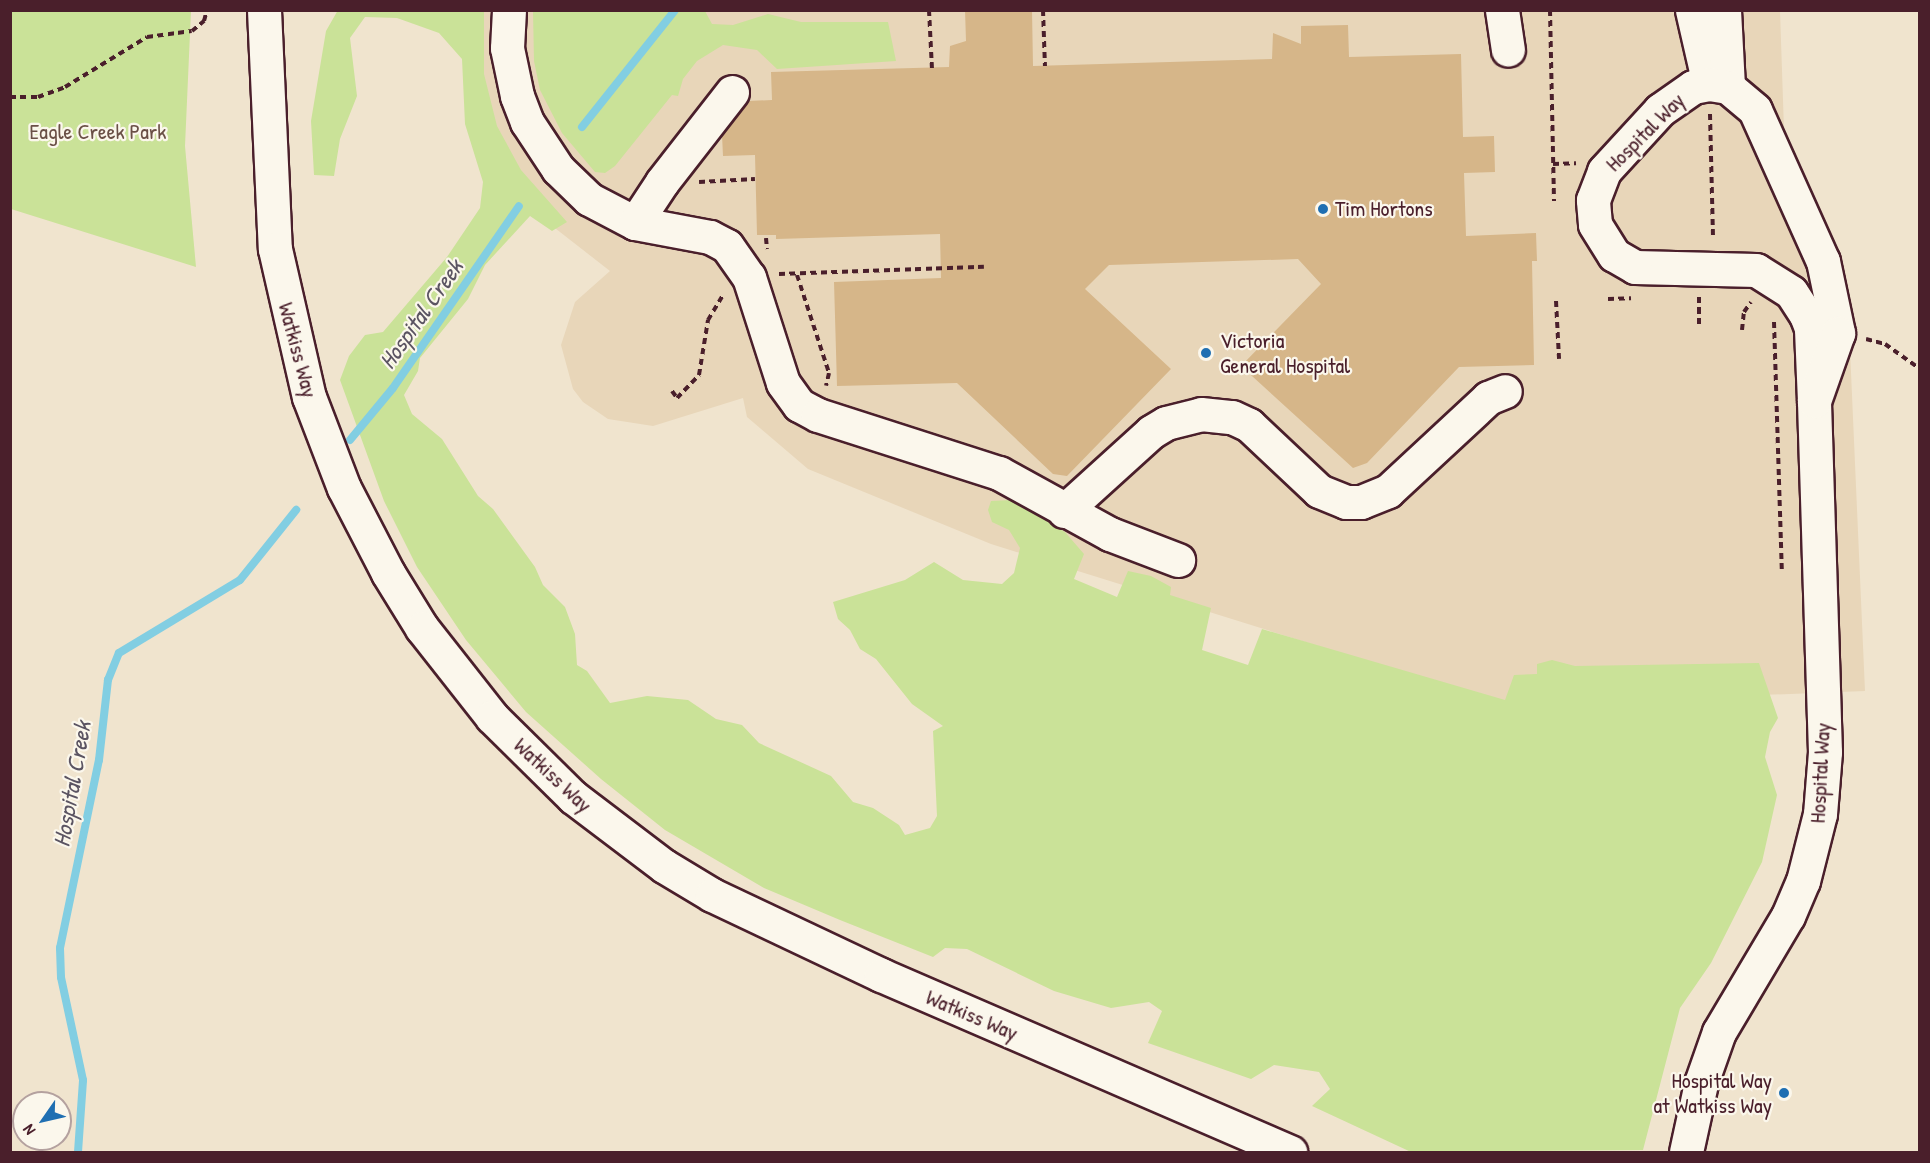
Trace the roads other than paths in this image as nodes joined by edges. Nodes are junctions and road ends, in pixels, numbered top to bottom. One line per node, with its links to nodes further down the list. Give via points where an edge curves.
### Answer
1 (509, 10): 9 (street, via 511,72 527,122 574,187)
2 (1502, 10): 6 (street)
3 (1692, 10): 7 (street)
4 (1724, 10): 7 (street)
5 (269, 15): 14 (street, Watkiss Way, via 269,153 275,249 309,397 344,488 388,573 422,628 492,717 573,797 645,852 712,895 848,961)
6 (1508, 50)
7 (1719, 86): 11 (street, Hospital Way, via 1747,99 1763,122 1823,261 1839,333); 11 (street, Hospital Way, via 1681,93 1660,110 1604,171 1593,200 1598,232 1624,262 1647,269 1711,281 1756,270 1769,276 1799,303 1811,328)
8 (732, 92): 9 (street)
9 (635, 223): 12 (street, via 710,237 759,272 783,383 799,405 818,416 999,473)
10 (1505, 391): 12 (street, via 1488,398 1388,491 1361,502 1346,502 1318,491 1249,425 1232,417 1201,414 1166,423 1151,432)
11 (1814, 401): 15 (street, Hospital Way, via 1825,752 1820,814 1803,882 1788,916 1736,998 1712,1049)
12 (1064, 511): 13 (street)
13 (1178, 560)
14 (1290, 1152)
15 (1686, 1152)

